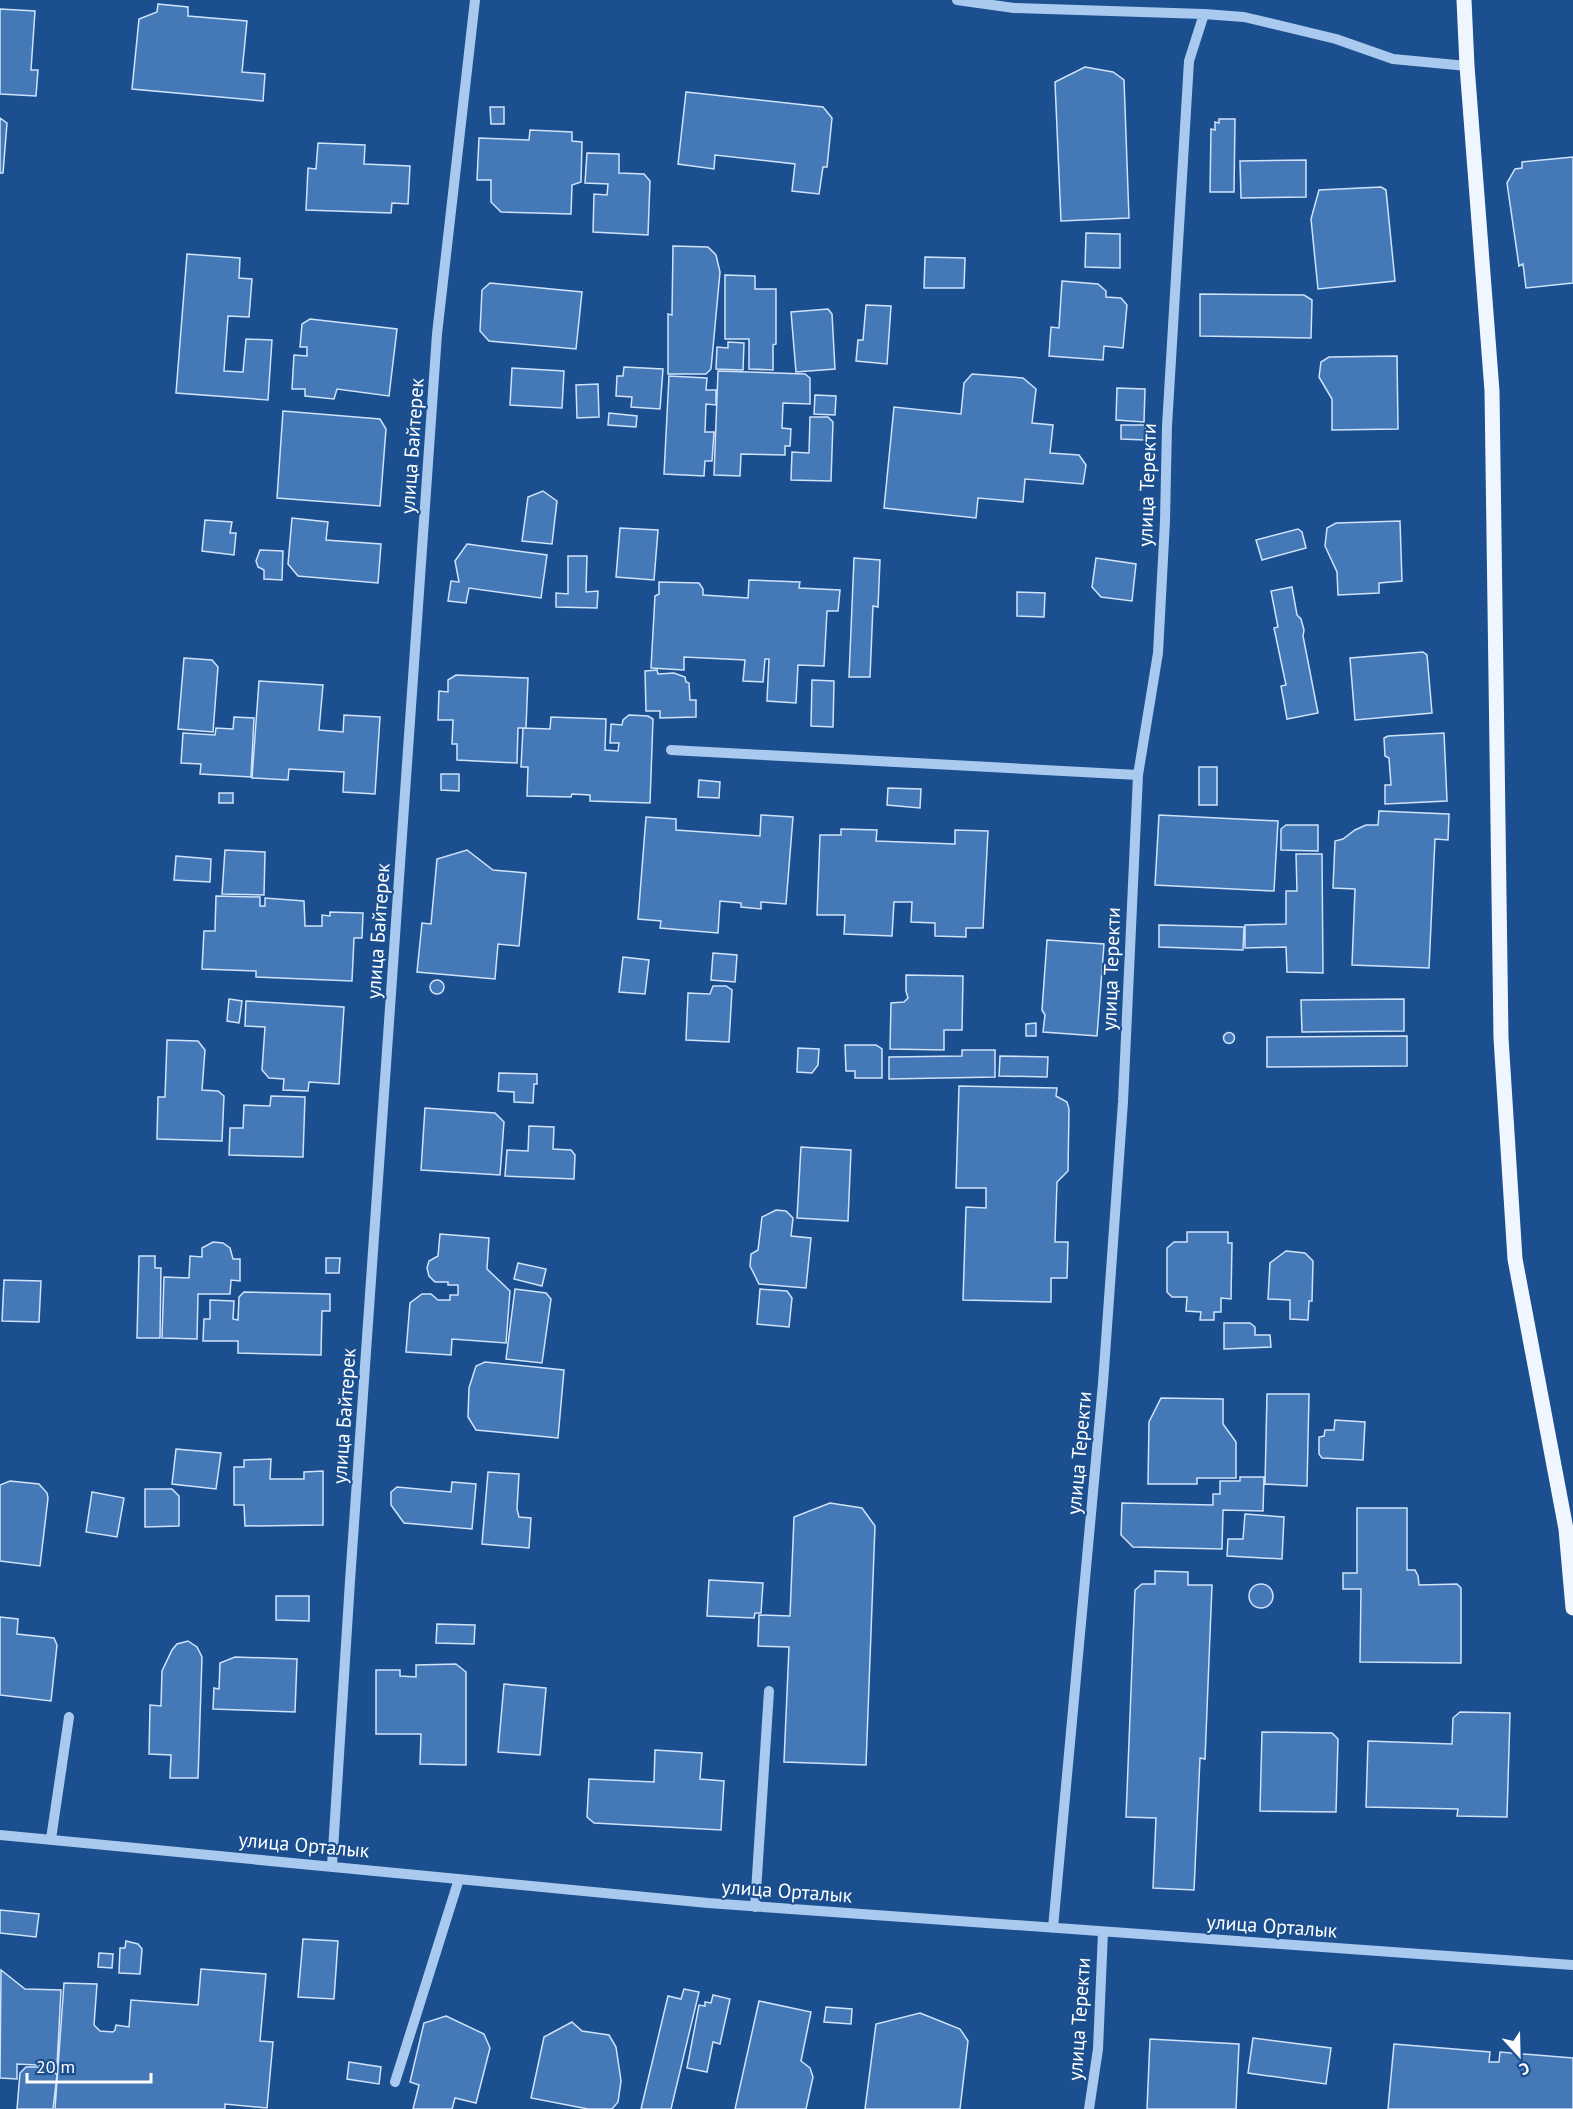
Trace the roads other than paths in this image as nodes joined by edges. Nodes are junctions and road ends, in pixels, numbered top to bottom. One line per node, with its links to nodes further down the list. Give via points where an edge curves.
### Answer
1 (475, 0): 13 (street, улица Байтерек, via 437,334)
2 (957, 0): 4 (street, via 1014,8)
3 (1464, 0): 5 (main road)
4 (1204, 14): 5 (street, via 1291,27 1393,59); 7 (street, улица Теректи, via 1189,61 1158,653)
5 (1467, 66): 8 (main road, via 1492,391 1501,1038 1515,1259 1566,1529)
6 (671, 750): 7 (street)
7 (1138, 775): 16 (street, улица Теректи, via 1123,1101 1104,1371)
8 (1573, 1608)
9 (769, 1691): 15 (street)
10 (69, 1717): 12 (street)
11 (0, 1835): 12 (street, улица Орталык)
12 (51, 1839): 13 (street, улица Орталык)
13 (332, 1866): 14 (street, улица Орталык)
14 (459, 1879): 15 (street, улица Орталык); 19 (street)
15 (755, 1907): 16 (street, улица Орталык)
16 (1053, 1928): 17 (street, улица Орталык)
17 (1103, 1932): 18 (street, улица Орталык); 20 (street, улица Теректи, via 1098,2049)
18 (1573, 1965)
19 (395, 2082)
20 (1089, 2109)

